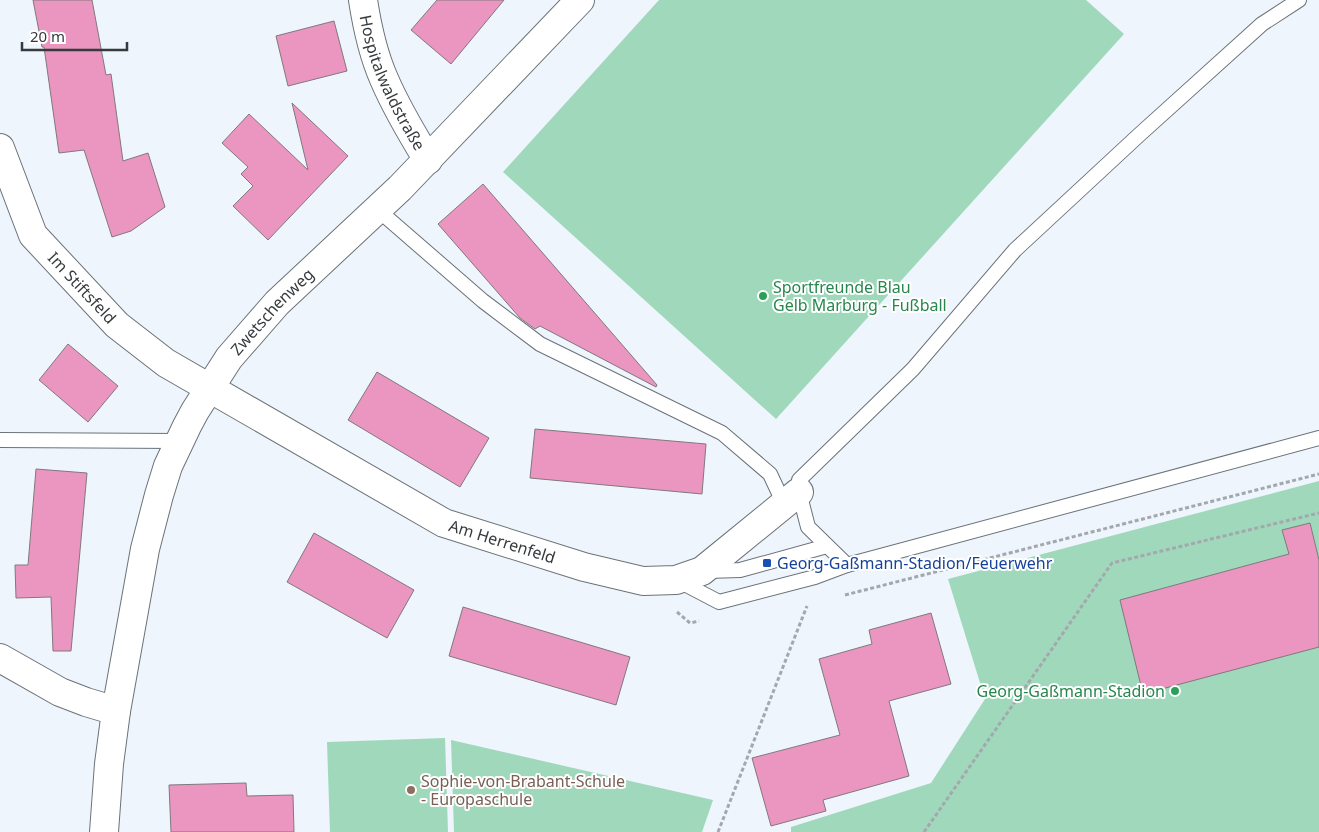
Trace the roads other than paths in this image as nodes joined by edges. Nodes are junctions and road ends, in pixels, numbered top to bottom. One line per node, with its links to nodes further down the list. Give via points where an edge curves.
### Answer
1 (362, 0): 5 (street, Hospitalwaldstraße, via 383,78)
2 (580, 0): 5 (street, Zwetschenweg)
3 (1299, 0): 11 (lane, via 1262,24 1015,250 913,369 799,480)
4 (0, 148): 7 (street, Im Stiftsfeld, via 33,235 117,325 166,363)
5 (428, 160): 6 (street, Zwetschenweg)
6 (377, 210): 7 (street, Zwetschenweg, via 277,303 229,358); 11 (lane, via 483,302 540,344 722,433 770,474)
7 (210, 388): 10 (street, Zwetschenweg); 15 (street, Am Herrenfeld, via 444,523 601,571 643,581)
8 (1319, 438): 13 (lane)
9 (0, 440): 10 (lane)
10 (179, 441): 17 (street, Zwetschenweg, via 168,466 144,550)
11 (792, 498): 12 (lane, via 808,527); 14 (street, Am Herrenfeld)
12 (827, 546): 13 (lane); 14 (lane, via 740,570)
13 (848, 564): 15 (lane, via 816,577 719,602)
14 (702, 571): 15 (street, Am Herrenfeld)
15 (676, 580)
16 (0, 658): 17 (street, via 60,692)
17 (116, 711): 18 (street, Zwetschenweg)
18 (104, 832)

